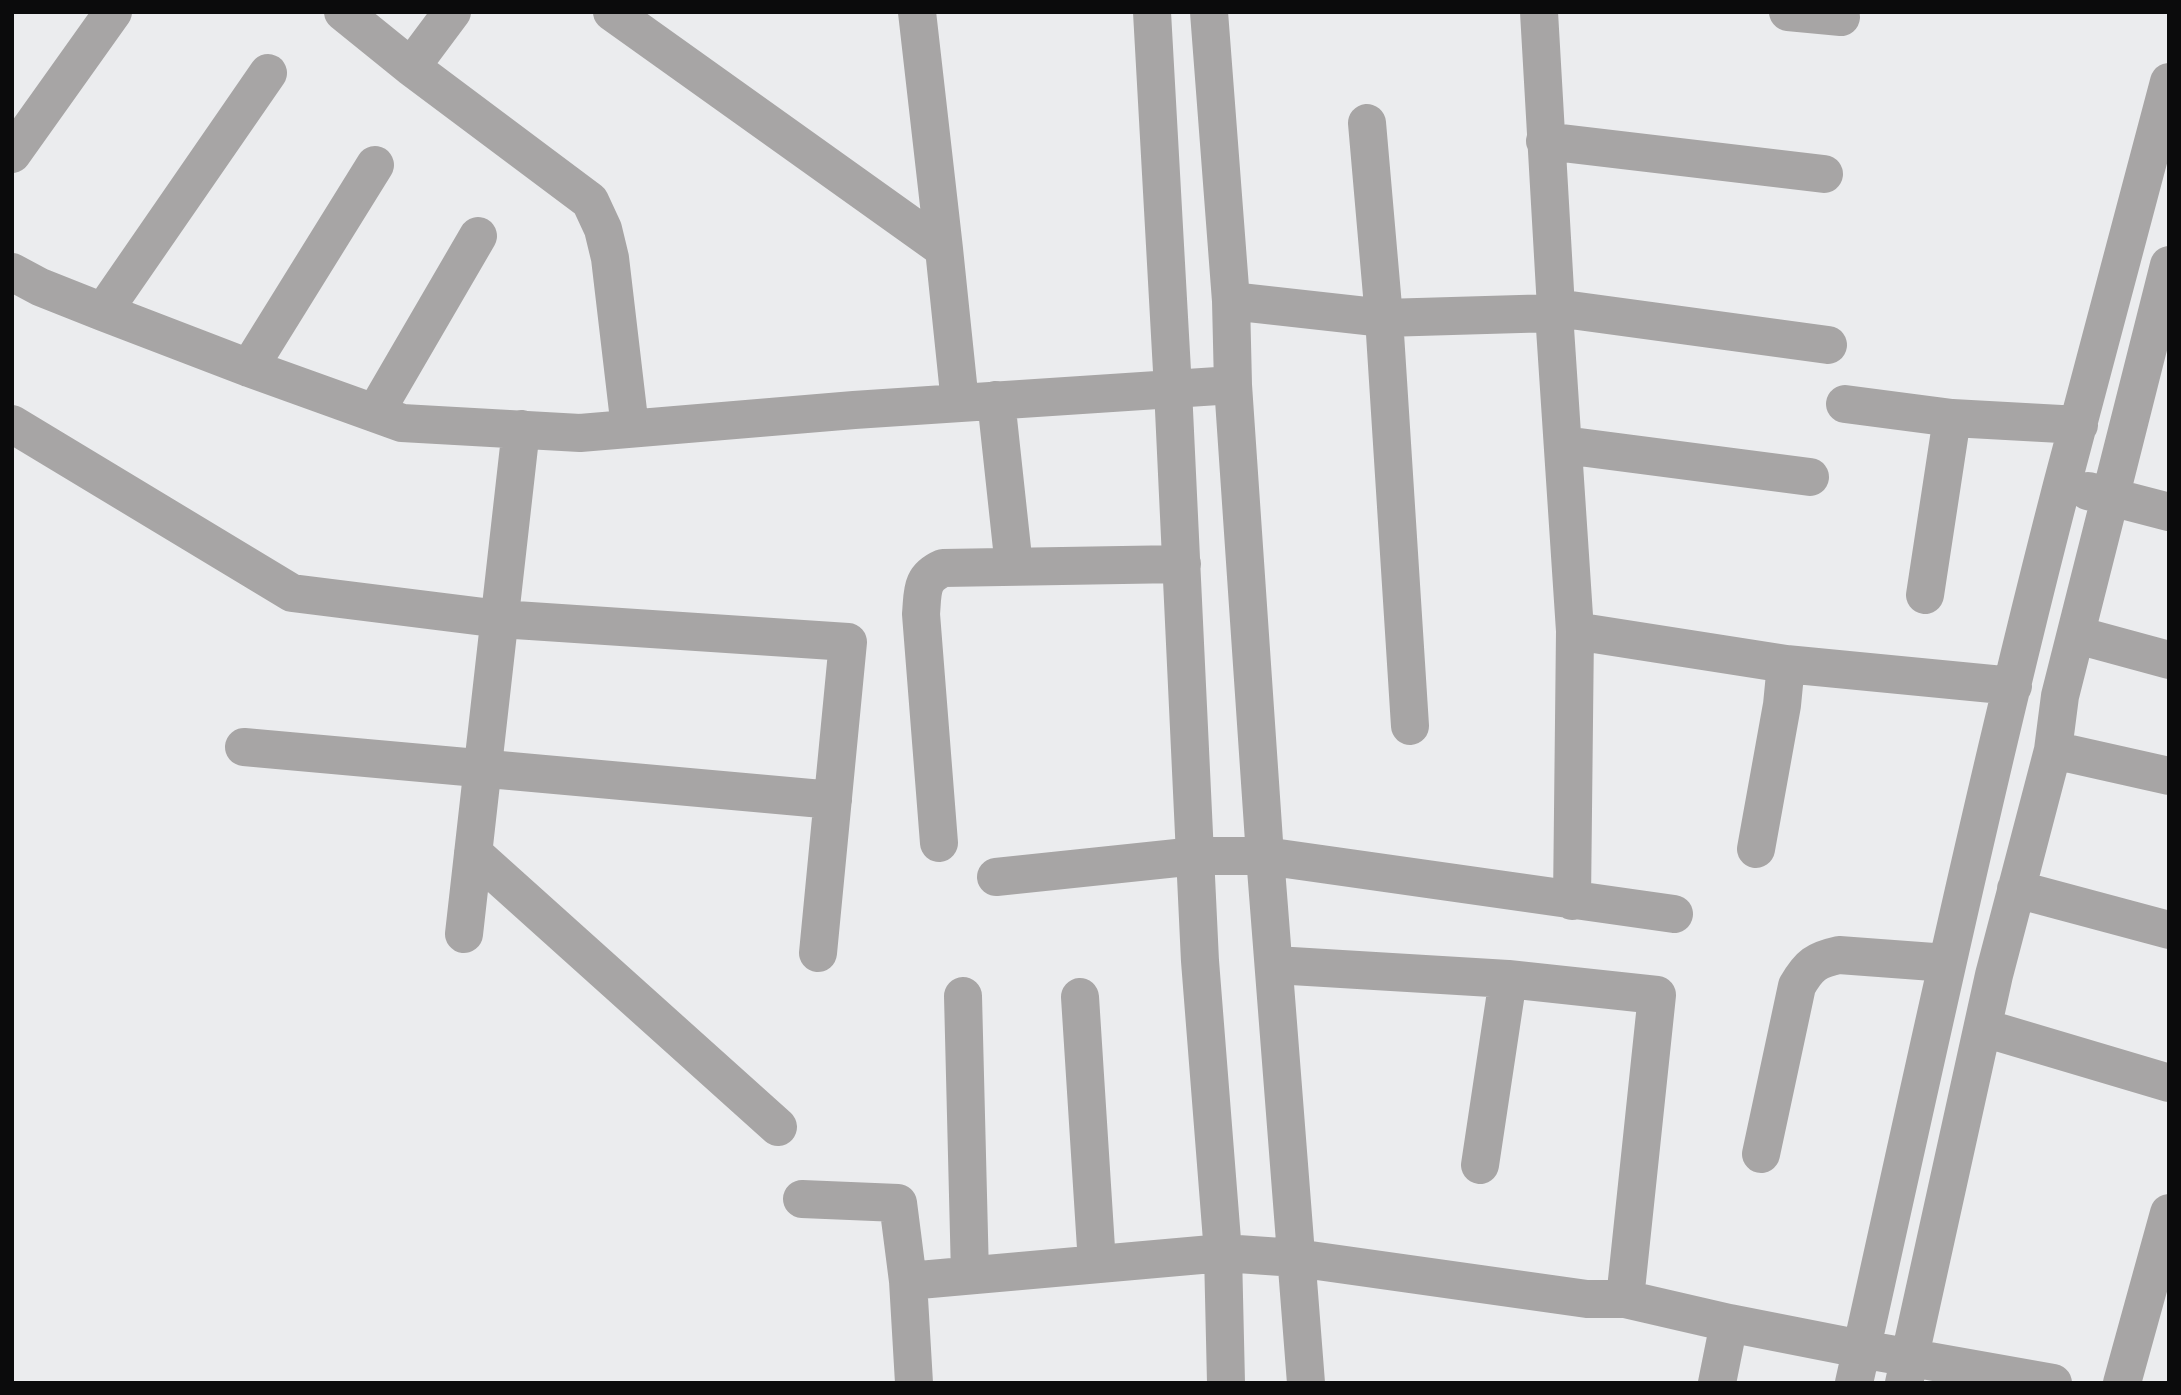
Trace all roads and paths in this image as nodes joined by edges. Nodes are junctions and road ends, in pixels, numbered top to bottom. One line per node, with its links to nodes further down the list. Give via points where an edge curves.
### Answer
1 (113, 12): 16 (street)
2 (343, 12): 11 (street)
3 (452, 12): 11 (street)
4 (612, 12): 20 (street)
5 (917, 12): 20 (street)
6 (1152, 12): 30 (street)
7 (1209, 12): 23 (street)
8 (1539, 12): 15 (street)
9 (1788, 12): 10 (street)
10 (1842, 17)
11 (411, 67): 37 (street, via 590,201 611,258)
12 (268, 73): 25 (street)
13 (2169, 82): 36 (street)
14 (1367, 123): 26 (street)
15 (1545, 141): 18 (street); 24 (street)
16 (12, 154)
17 (375, 165): 28 (street)
18 (1824, 174)
19 (478, 236): 33 (street)
20 (944, 249): 31 (street)
21 (12, 272): 25 (street)
22 (2167, 275): 42 (street)
23 (1231, 301): 26 (street); 29 (street)
24 (1555, 310): 26 (street); 27 (street); 39 (street)
25 (103, 312): 28 (street)
26 (1384, 318): 53 (street)
27 (1828, 345)
28 (249, 368): 33 (street)
29 (1233, 385): 30 (street); 63 (street)
30 (1174, 389): 31 (street); 44 (street)
31 (978, 401): 37 (street); 45 (street)
32 (1845, 404): 34 (street)
33 (374, 413): 38 (street, via 402,423)
34 (1951, 418): 36 (street); 46 (street)
35 (12, 424): 47 (street, via 292,593)
36 (2079, 425): 41 (street)
37 (630, 428): 38 (street, via 580,433)
38 (521, 429): 47 (street)
39 (1564, 445): 40 (street); 48 (street)
40 (1810, 477)
41 (2062, 484): 42 (street); 52 (street)
42 (2111, 497): 43 (street); 49 (street)
43 (2169, 512)
44 (1182, 564): 45 (street); 62 (street)
45 (1014, 567): 59 (street, via 943,568 931,573 923,587 921,614)
46 (1925, 595)
47 (500, 620): 56 (street); 58 (street, via 848,642)
48 (1575, 631): 51 (street); 66 (street)
49 (2077, 635): 50 (street); 55 (street, via 2060,696)
50 (2169, 660)
51 (1786, 664): 52 (street); 60 (street)
52 (2013, 686): 71 (street)
53 (1410, 726)
54 (244, 747): 56 (street)
55 (2053, 750): 57 (street); 65 (street)
56 (483, 769): 58 (street); 61 (street)
57 (2169, 776)
58 (833, 800): 70 (street)
59 (939, 843)
60 (1756, 849)
61 (473, 853): 69 (street); 78 (street)
62 (1196, 856): 63 (street); 64 (street); 83 (street)
63 (1265, 856): 66 (street); 72 (street)
64 (996, 877)
65 (2016, 889): 68 (street); 76 (street)
66 (1572, 901): 67 (street)
67 (1674, 914)
68 (2169, 930)
69 (464, 933)
70 (818, 953)
71 (1947, 963): 79 (street, via 1839,955 1823,958 1806,970 1797,986); 90 (street)
72 (1275, 965): 73 (street); 84 (street)
73 (1508, 979): 80 (street); 88 (street, via 1657,995)
74 (963, 996): 86 (street)
75 (1080, 997): 85 (street)
76 (1984, 1028): 77 (street); 91 (street)
77 (2169, 1083)
78 (778, 1127)
79 (1761, 1154)
80 (1480, 1165)
81 (802, 1199): 87 (street, via 898,1203)
82 (2169, 1213): 97 (street)
83 (1223, 1253): 84 (street); 85 (street); 93 (street)
84 (1296, 1258): 88 (street, via 1587,1299); 94 (street)
85 (1097, 1264): 86 (street)
86 (970, 1275): 87 (street)
87 (908, 1281): 92 (street)
88 (1625, 1298): 89 (street)
89 (1729, 1323): 90 (street); 95 (street)
90 (1858, 1366): 91 (street)
91 (1907, 1370): 96 (street)
92 (914, 1383)
93 (1226, 1383)
94 (1306, 1383)
95 (1717, 1383)
96 (2053, 1383)
97 (2122, 1383)

